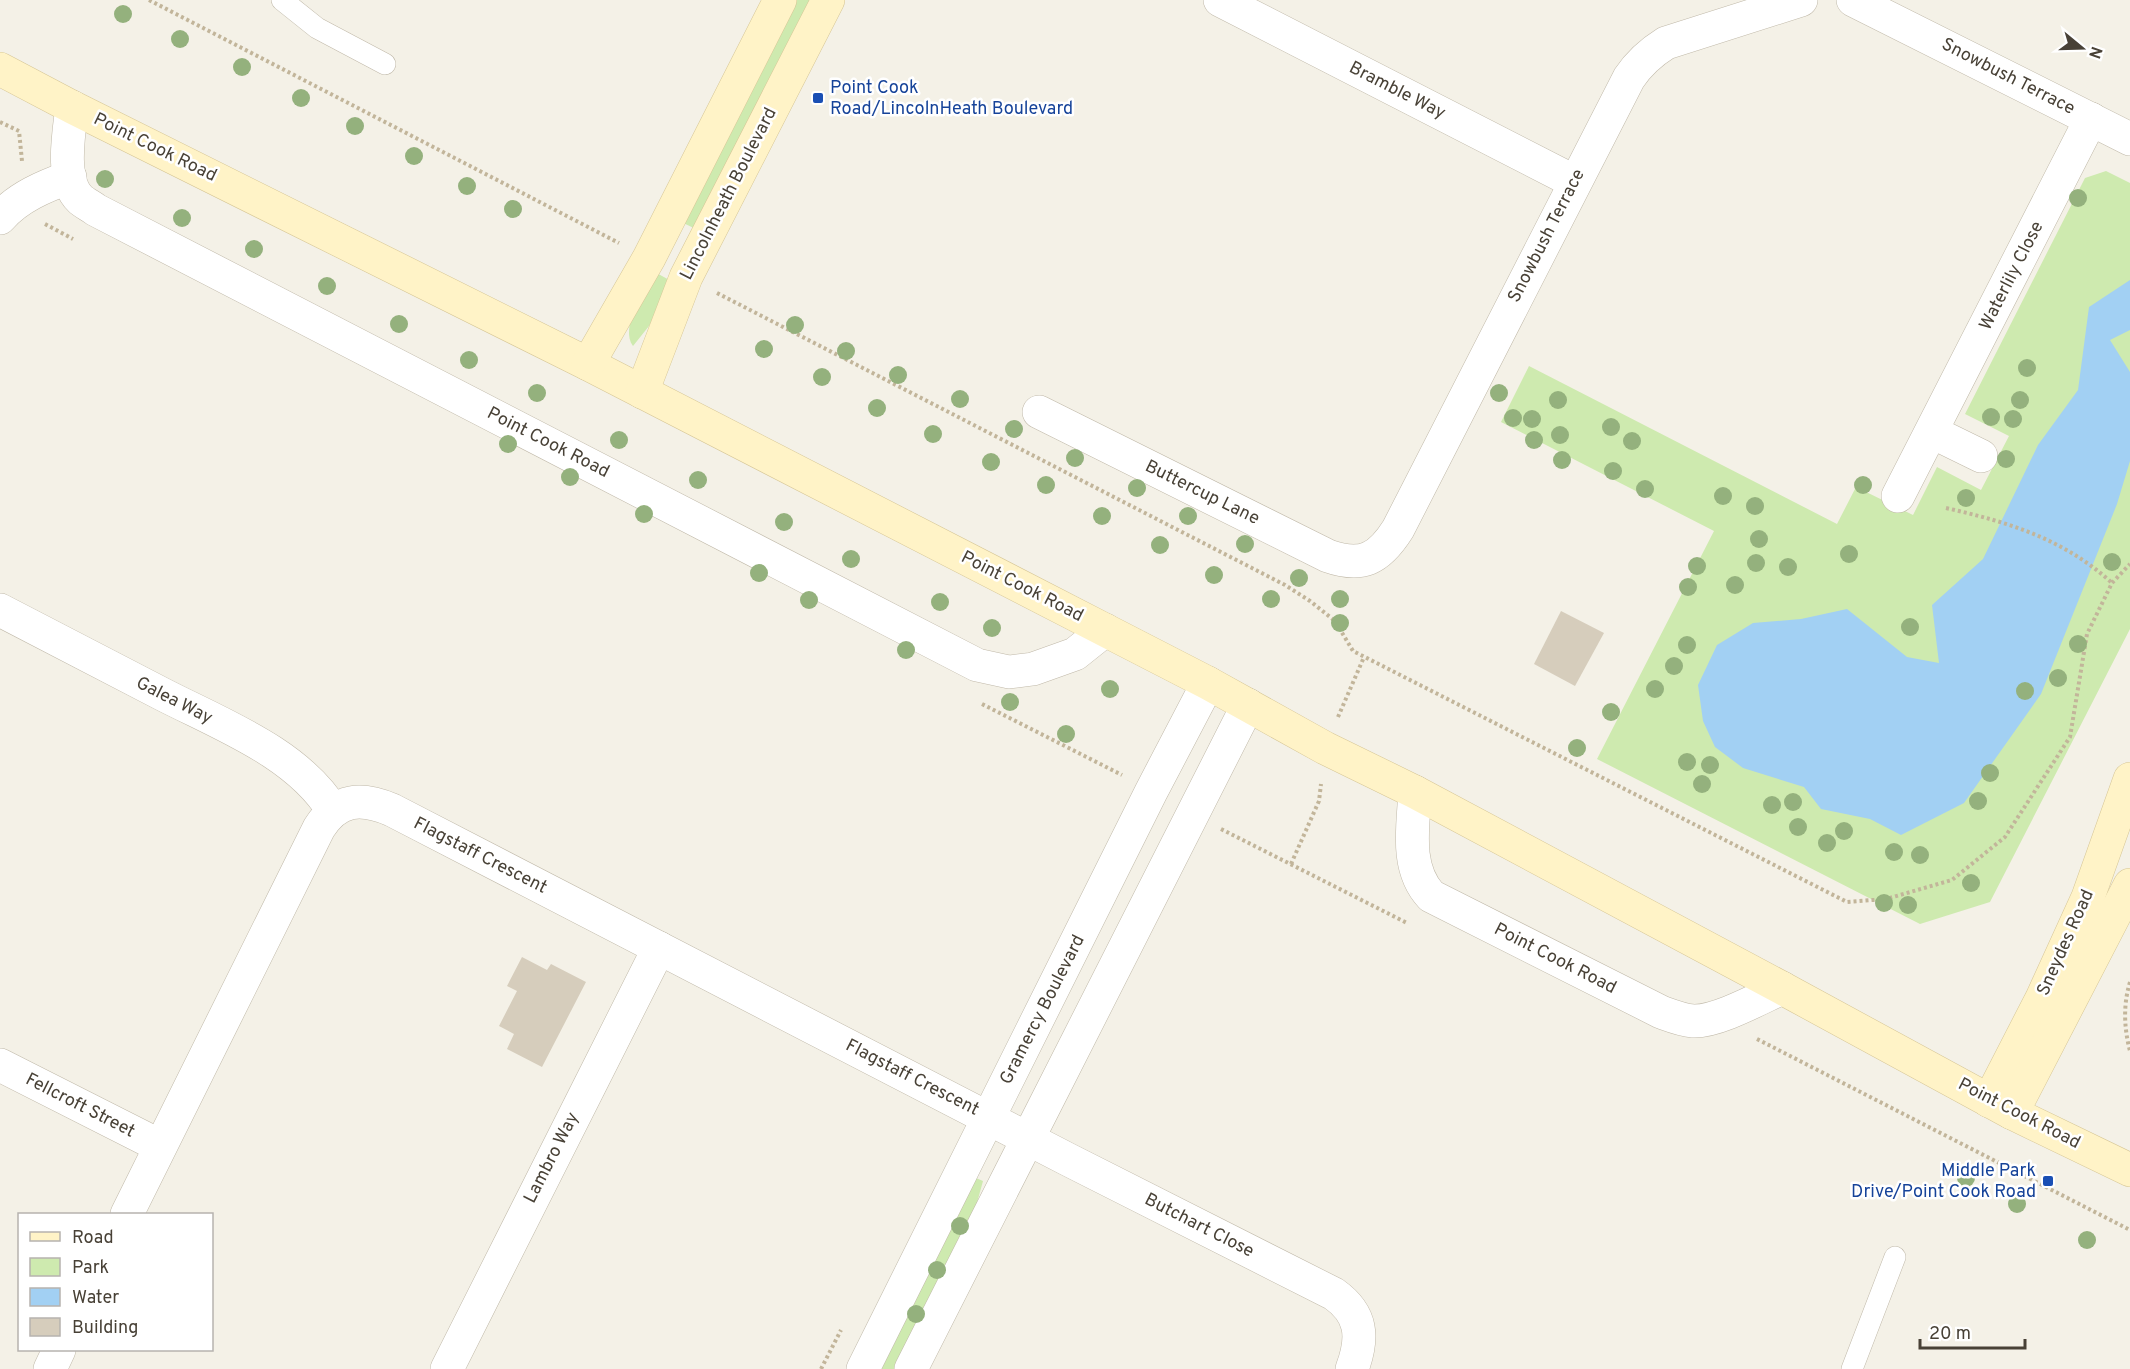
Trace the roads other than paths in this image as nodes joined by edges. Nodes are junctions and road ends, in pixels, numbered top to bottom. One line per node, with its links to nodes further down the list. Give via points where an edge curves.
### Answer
1 (282, 0): 7 (lane, via 317,28)
2 (780, 0): 15 (main road, via 649,258)
3 (828, 0): 16 (main road, Lincolnheath Boulevard, via 686,278)
4 (1220, 0): 13 (street, Bramble Way)
5 (1801, 0): 13 (street, Snowbush Terrace, via 1666,43 1652,52 1629,78)
6 (1853, 0): 10 (street, Snowbush Terrace)
7 (385, 64)
8 (0, 69): 9 (main road, Point Cook Road)
9 (72, 107): 12 (street, Point Cook Road, via 66,161); 15 (main road, Point Cook Road)
10 (2091, 119): 11 (street, Snowbush Terrace); 18 (street, Waterlily Close)
11 (2130, 139)
12 (70, 177): 14 (street, via 26,196); 23 (street, Point Cook Road, via 79,198 96,210 977,664 1009,672 1033,669 1075,654)
13 (1575, 182): 21 (street, Snowbush Terrace, via 1398,529 1388,544)
14 (0, 218)
15 (588, 364): 16 (main road, Point Cook Road)
16 (642, 392): 23 (main road, Point Cook Road)
17 (1039, 412): 21 (street, Buttercup Lane, via 1328,556 1356,562)
18 (1932, 432): 19 (street); 20 (street, Waterlily Close)
19 (1981, 456)
20 (1898, 496)
21 (1368, 559)
22 (0, 610): 28 (street, Galea Way, via 256,743 303,775)
23 (1105, 630): 24 (main road, Point Cook Road)
24 (1208, 683): 25 (main road, Point Cook Road); 34 (street, Gramercy Boulevard)
25 (1248, 705): 27 (main road, Point Cook Road); 35 (street)
26 (2130, 779): 33 (main road, Sneydes Road, via 2088,897 2042,998)
27 (1415, 792): 31 (main road, Point Cook Road); 31 (street, Point Cook Road, via 1414,869 1421,886 1431,896 1680,1018 1714,1018)
28 (333, 811): 30 (street, Flagstaff Crescent, via 349,803 375,803); 36 (street, via 319,828)
29 (2130, 885): 33 (main road, Sneydes Road)
30 (659, 948): 34 (street, Flagstaff Crescent); 42 (street, Lambro Way)
31 (1782, 988): 33 (main road, Point Cook Road)
32 (0, 1065): 36 (street, Fellcroft Street)
33 (2000, 1107): 37 (main road, Point Cook Road)
34 (989, 1117): 35 (street, Flagstaff Crescent); 43 (street, Gramercy Boulevard)
35 (1027, 1138): 44 (street); 45 (street, Butchart Close, via 1334,1294 1351,1309 1359,1327)
36 (160, 1146): 38 (street)
37 (2130, 1170)
38 (128, 1213)
39 (1895, 1257): 46 (lane)
40 (59, 1351): 41 (street)
41 (50, 1369)
42 (447, 1369)
43 (863, 1369)
44 (911, 1369)
45 (1352, 1369)
46 (1852, 1369)

